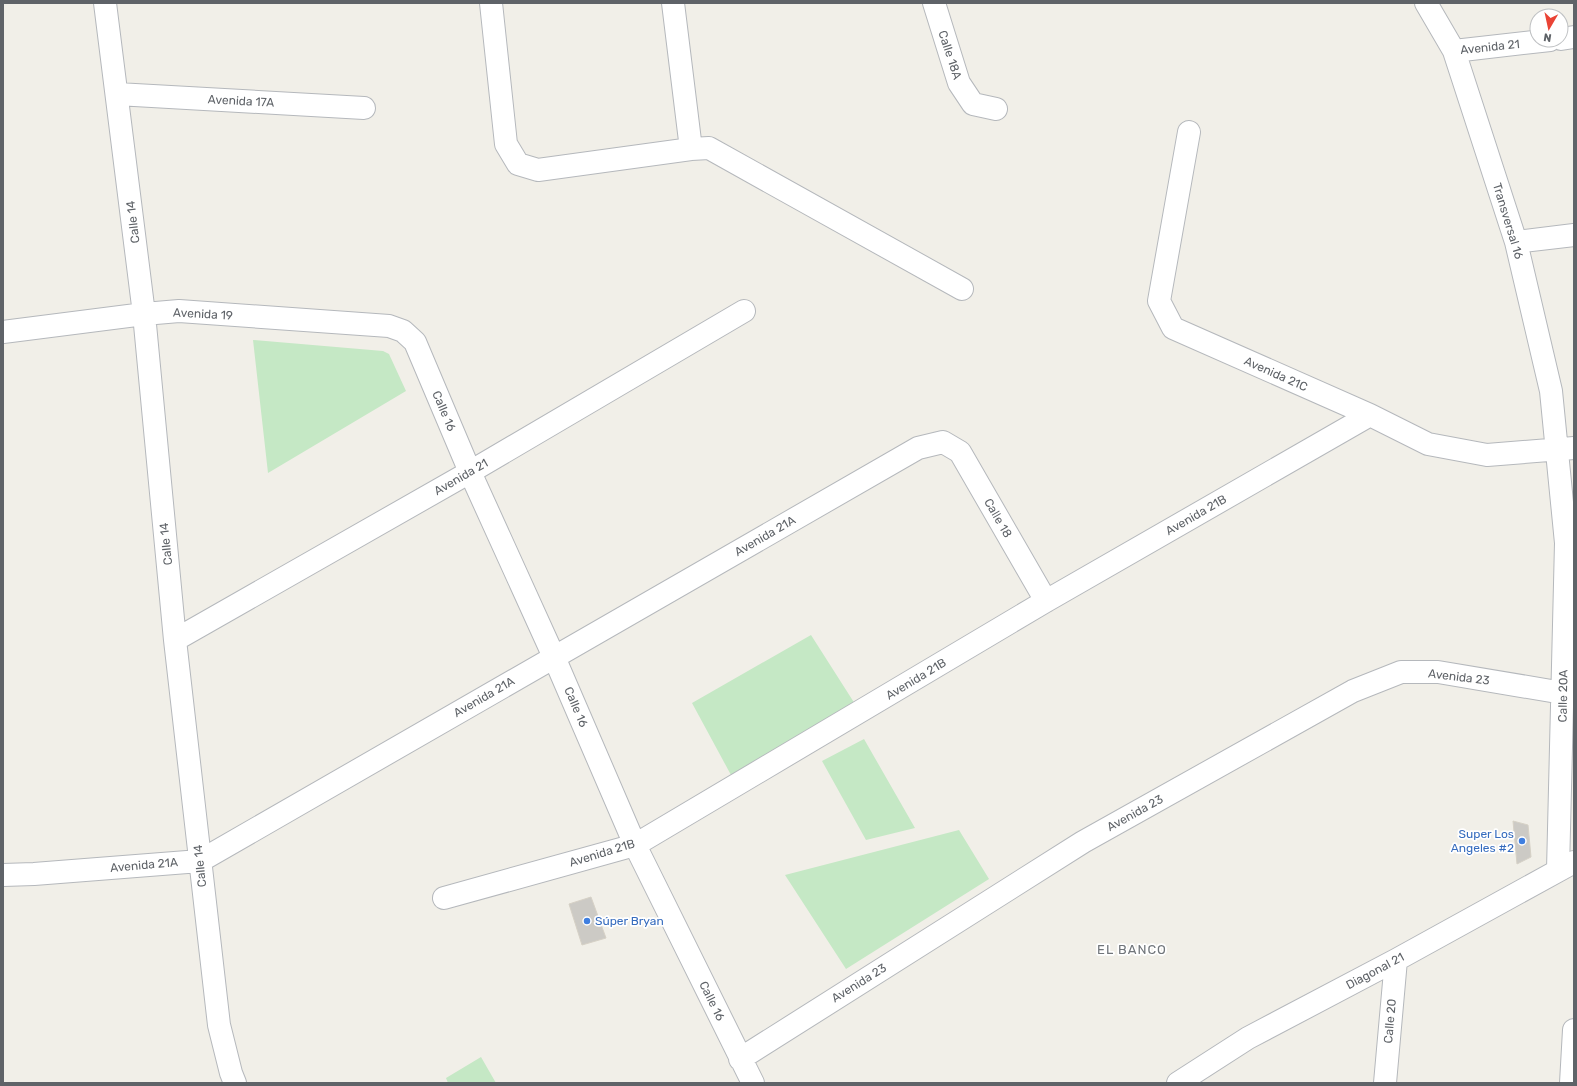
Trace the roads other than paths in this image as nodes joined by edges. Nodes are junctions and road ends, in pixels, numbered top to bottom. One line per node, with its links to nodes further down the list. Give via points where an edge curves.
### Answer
1 (105, 3): 8 (street, Calle 14)
2 (491, 3): 12 (street, via 506,144 518,164 538,170)
3 (672, 3): 12 (street)
4 (934, 3): 10 (street, Calle 18A, via 959,83 973,104)
5 (1426, 3): 7 (street, Transversal 16)
6 (1529, 42): 7 (street, Avenida 21)
7 (1454, 51): 14 (street, Transversal 16)
8 (117, 94): 9 (street, Avenida 17A); 17 (street, Calle 14)
9 (364, 108)
10 (996, 110)
11 (1189, 132): 20 (street, Avenida 21C, via 1160,301 1173,328)
12 (691, 149): 15 (street, via 709,148)
13 (1574, 235): 14 (street)
14 (1516, 242): 22 (street, Transversal 16)
15 (962, 289)
16 (744, 311): 23 (street, Avenida 21)
17 (144, 314): 18 (street, Avenida 19, via 179,311 389,326); 19 (street, Avenida 19); 25 (street, Calle 14)
18 (403, 331): 23 (street, Calle 16, via 414,342)
19 (3, 332)
20 (1370, 415): 22 (street, Avenida 21C, via 1428,444 1487,455); 24 (street, Avenida 21B)
21 (943, 442): 24 (street, Calle 18, via 960,452); 26 (street, Avenida 21A, via 918,448)
22 (1566, 449): 27 (street, Calle 20A)
23 (470, 472): 25 (street, Avenida 21); 26 (street, Calle 16)
24 (1046, 601): 28 (street, Avenida 21B)
25 (175, 640): 29 (street, Calle 14)
26 (554, 657): 28 (street, Calle 16); 29 (street, Avenida 21A)
27 (1563, 693): 30 (street, Calle 20A); 35 (street, Avenida 23, via 1438,672 1401,672 1353,691 1083,842)
28 (635, 845): 32 (street, Avenida 21B); 35 (street, Calle 16)
29 (200, 861): 31 (street, Avenida 21A); 36 (street, Calle 14, via 219,1025)
30 (1566, 866): 33 (street, Diagonal 21)
31 (3, 875)
32 (444, 898)
33 (1396, 960): 38 (street, Diagonal 21, via 1248,1038); 39 (street, Calle 20)
34 (1574, 1030): 40 (street)
35 (740, 1059): 37 (street, Calle 16)
36 (235, 1083)
37 (753, 1083)
38 (1178, 1083)
39 (1384, 1083)
40 (1571, 1083)

